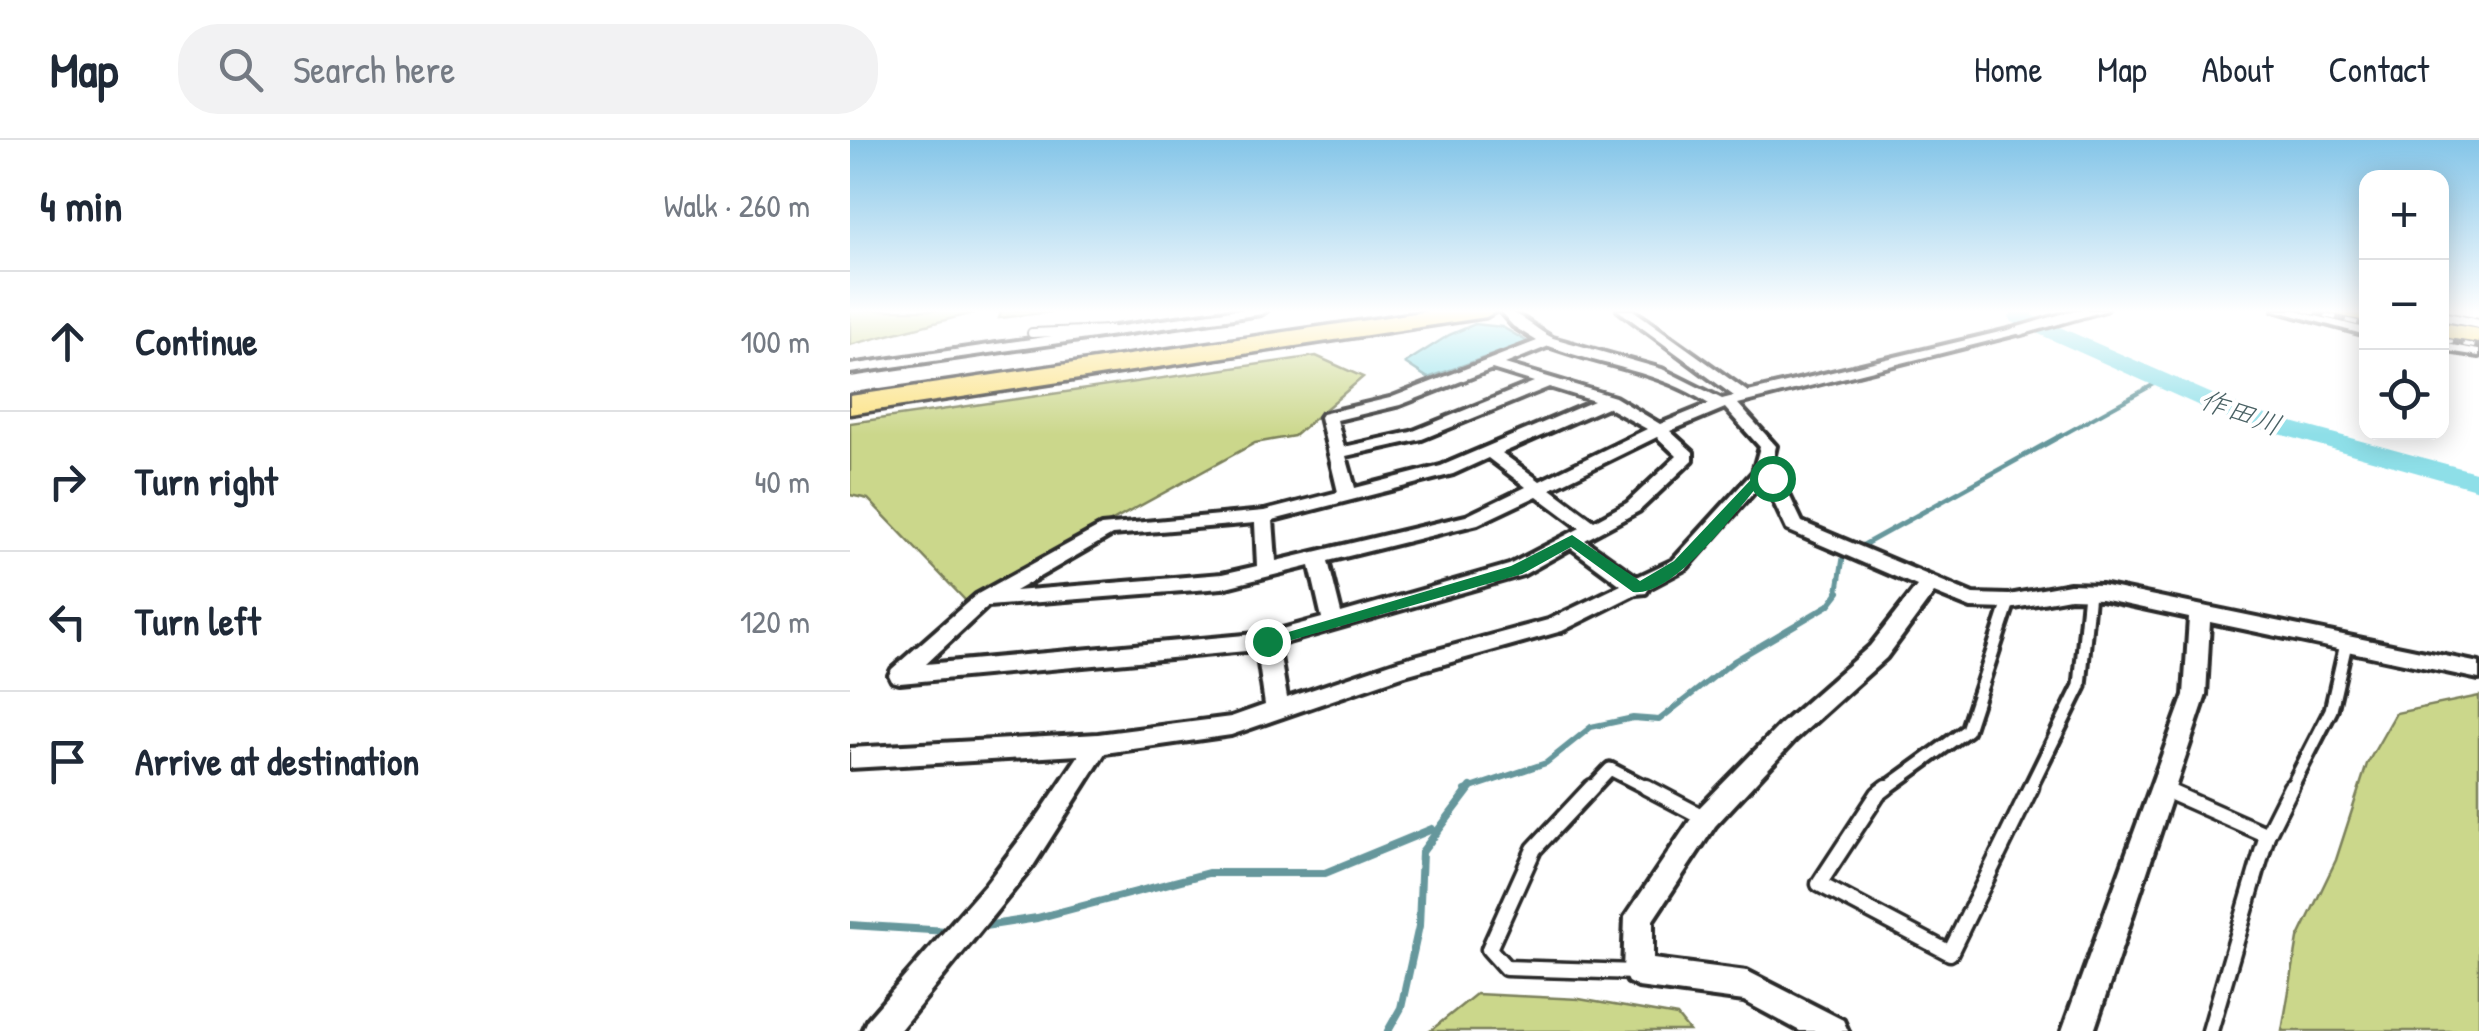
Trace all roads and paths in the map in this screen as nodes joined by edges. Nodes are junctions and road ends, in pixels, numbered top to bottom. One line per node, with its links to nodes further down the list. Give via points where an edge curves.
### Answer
1 (980, 352): 8 (street)
2 (1214, 352): 12 (highway)
3 (1522, 352): 7 (street)
4 (1582, 352): 11 (street)
5 (1673, 352): 11 (street)
6 (1932, 352): 11 (street)
7 (1494, 364): 9 (street); 15 (street, via 1395,402 1328,417)
8 (850, 369)
9 (1545, 383): 10 (street); 15 (street, via 1416,436)
10 (1610, 400): 13 (street); 14 (street)
11 (1731, 401): 13 (street); 16 (street, via 1768,446)
12 (850, 405)
13 (1663, 428): 17 (street); 20 (street, via 1687,456 1633,507)
14 (1490, 452): 17 (street); 18 (street)
15 (1338, 453): 18 (street)
16 (1761, 474): 24 (street, via 1772,478 1794,526); 25 (street, via 1680,564)
17 (1536, 489): 20 (street); 22 (street, via 1472,520)
18 (1348, 496): 19 (street)
19 (1264, 516): 23 (street); 27 (street, via 1108,530)
20 (1593, 528): 21 (street)
21 (1572, 540): 25 (street); 30 (street, via 1516,570)
22 (1318, 559): 23 (street); 30 (street)
23 (1267, 572): 27 (street, via 1222,582)
24 (1929, 584): 28 (street, via 1971,601); 38 (street, via 1878,652)
25 (1639, 588): 34 (street, via 1555,626 1400,668)
26 (2089, 592): 28 (street); 28 (lane, via 2080,686 1950,953 1819,884 1878,794 1967,730); 29 (street)
27 (983, 600): 31 (street, via 900,675)
28 (2009, 602)
29 (2200, 614): 32 (street); 37 (street, via 2195,694)
30 (1333, 622): 31 (street)
31 (1267, 641): 34 (street)
32 (2346, 644): 33 (street); 39 (lane, via 2331,710)
33 (2479, 672)
34 (1277, 711): 35 (street, via 1231,726)
35 (1098, 744): 36 (street); 41 (street, via 1060,811 958,943)
36 (850, 758)
37 (2162, 789): 39 (lane); 43 (street)
38 (1706, 818): 40 (street, via 1639,917); 40 (lane, via 1610,770 1534,849 1489,949 1506,968)
39 (2267, 835): 44 (lane)
40 (1638, 972): 42 (street, via 1747,986)
41 (878, 1031)
42 (1832, 1031)
43 (2078, 1031)
44 (2210, 1031)

